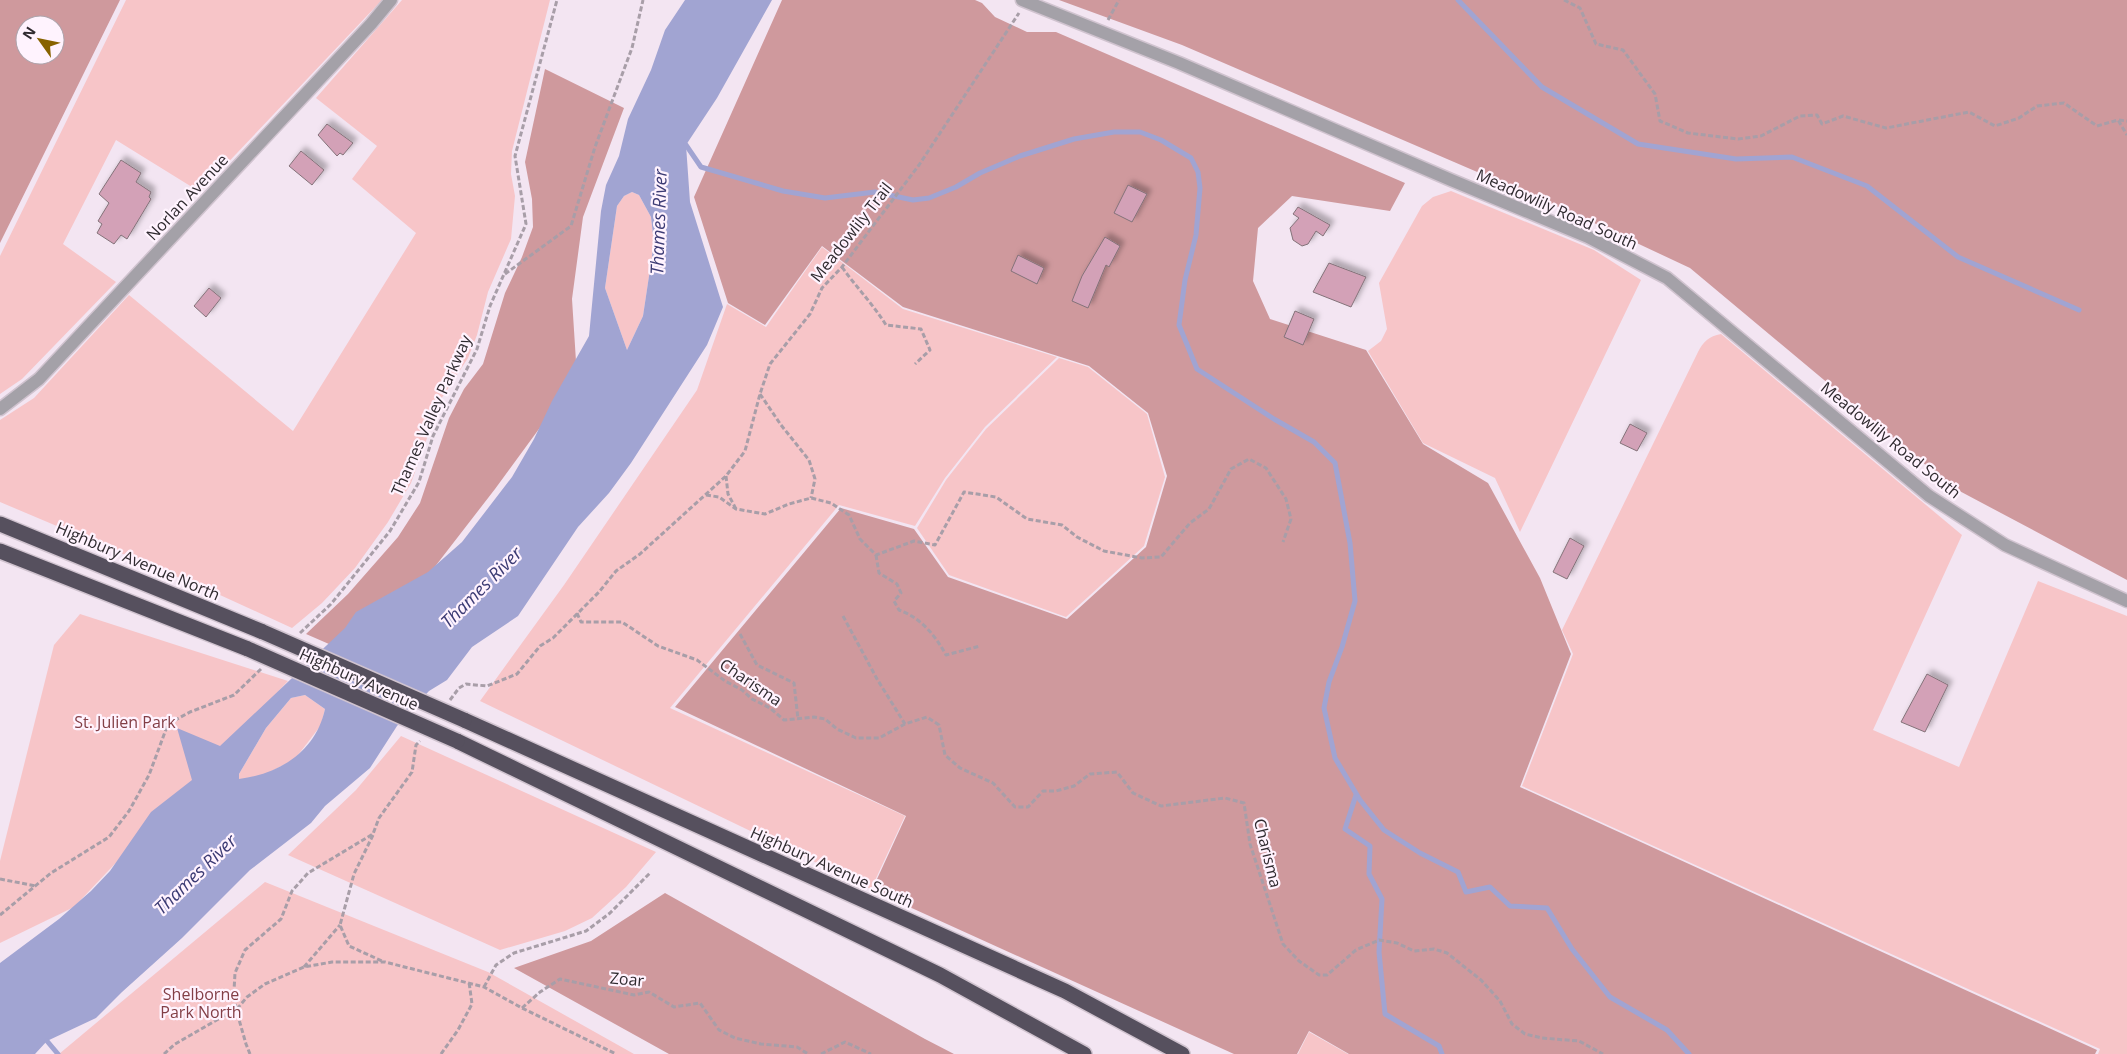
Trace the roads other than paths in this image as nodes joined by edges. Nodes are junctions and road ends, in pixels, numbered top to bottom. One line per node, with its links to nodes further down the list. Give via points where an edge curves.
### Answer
1 (391, 0): 3 (street, Norlan Avenue, via 40,379)
2 (1024, 1): 6 (street, Meadowlily Road South, via 1588,237 1667,278 1929,496 2005,545)
3 (0, 409)
4 (0, 524): 7 (highway, Highbury Avenue North)
5 (0, 551): 9 (highway, Highbury Avenue, bridge, via 248,649 457,741 940,975)
6 (2127, 601)
7 (263, 632): 8 (highway, Highbury Avenue, bridge)
8 (464, 720): 10 (highway, Highbury Avenue South, via 1065,991)
9 (1084, 1054)
10 (1182, 1054)

